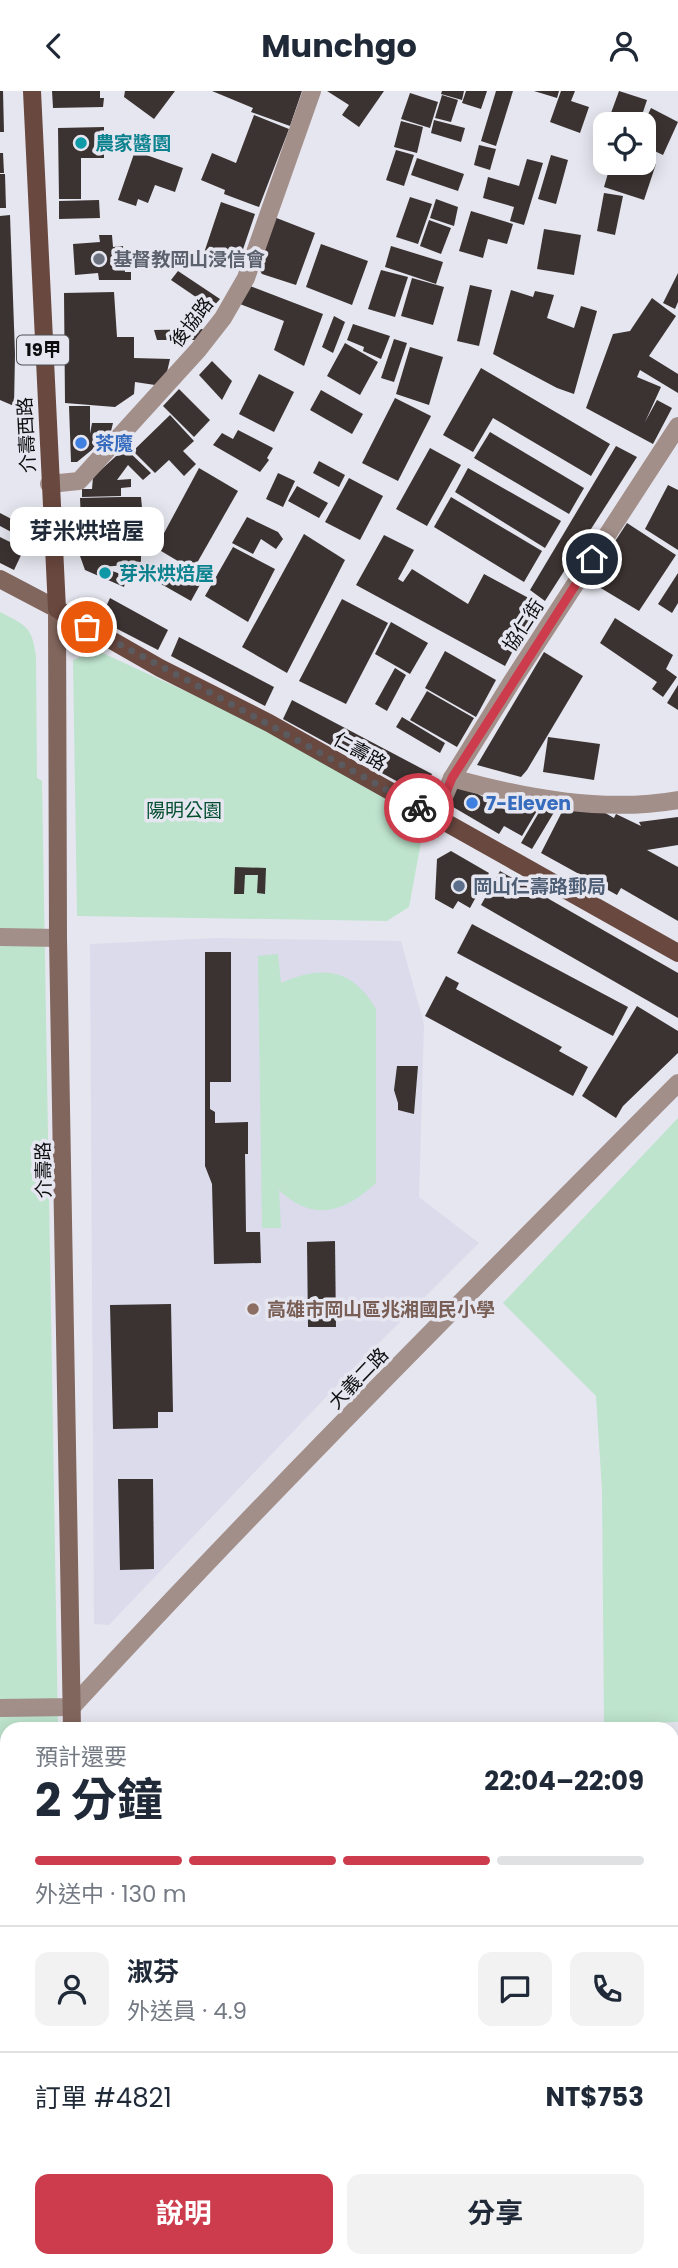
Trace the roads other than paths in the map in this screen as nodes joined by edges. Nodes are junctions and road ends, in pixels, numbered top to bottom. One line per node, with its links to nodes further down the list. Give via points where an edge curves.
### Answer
1 (32, 91): 4 (main road, 介壽西路 / 19甲)
2 (312, 91): 4 (street, 後協路, via 246,278 223,319 79,481)
3 (678, 426): 7 (street, 協仁街)
4 (49, 484): 6 (main road, 介壽西路 / 19甲)
5 (0, 579): 6 (main road)
6 (57, 609): 9 (main road, 仁壽路); 11 (main road, 介壽路)
7 (452, 778): 8 (street, via 509,793 603,804); 9 (street, 協仁街)
8 (678, 800)
9 (436, 817): 12 (main road, 仁壽路)
10 (0, 937): 11 (street)
11 (58, 938): 14 (main road, 介壽路)
12 (678, 953)
13 (678, 1083): 14 (street, 大義二路)
14 (72, 1707): 15 (street); 16 (main road, 介壽路)
15 (0, 1708)
16 (72, 1722)

